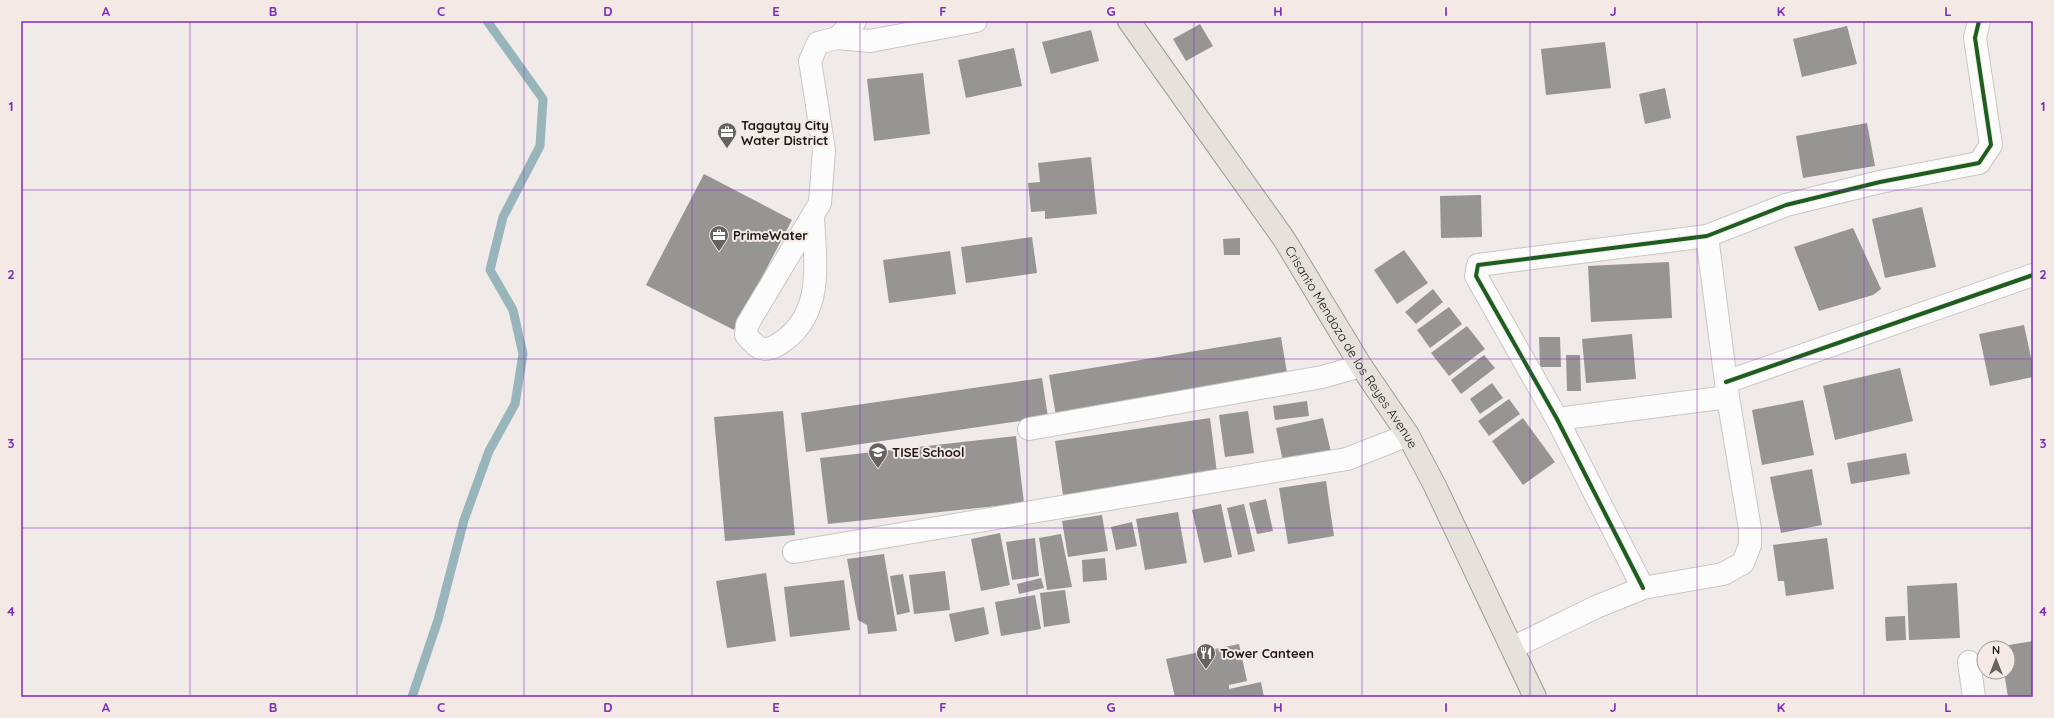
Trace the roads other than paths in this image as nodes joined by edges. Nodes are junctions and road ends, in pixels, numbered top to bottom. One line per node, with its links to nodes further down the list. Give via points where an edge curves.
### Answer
1 (854, 21): 5 (street)
2 (976, 21): 5 (street, via 870,41)
3 (1129, 21): 9 (main road, Crisanto Mendoza de los Reyes Avenue, via 1284,240)
4 (1979, 21): 7 (street, via 1975,38 1991,146 1980,163 1880,182 1786,205)
5 (837, 38): 6 (street, via 818,43 810,61 824,150 820,203)
6 (813, 216): 6 (street, via 748,325 746,335 756,347 774,347 792,336 810,308 816,280)
7 (1707, 236): 10 (street); 11 (street, via 1478,265 1476,276)
8 (2033, 275): 10 (street)
9 (1361, 366): 12 (street, via 1322,377); 13 (main road, Crisanto Mendoza de los Reyes Avenue)
10 (1727, 390): 11 (street); 15 (street, via 1750,529 1750,545 1744,563 1723,574)
11 (1557, 419): 15 (street)
12 (1029, 429)
13 (1408, 435): 14 (street, via 1347,459); 16 (main road, Crisanto Mendoza de los Reyes Avenue)
14 (794, 552)
15 (1643, 588): 16 (street, via 1596,607)
16 (1512, 648): 18 (main road, Crisanto Mendoza de los Reyes Avenue)
17 (1969, 662): 19 (street)
18 (1535, 697)
19 (1974, 697)

